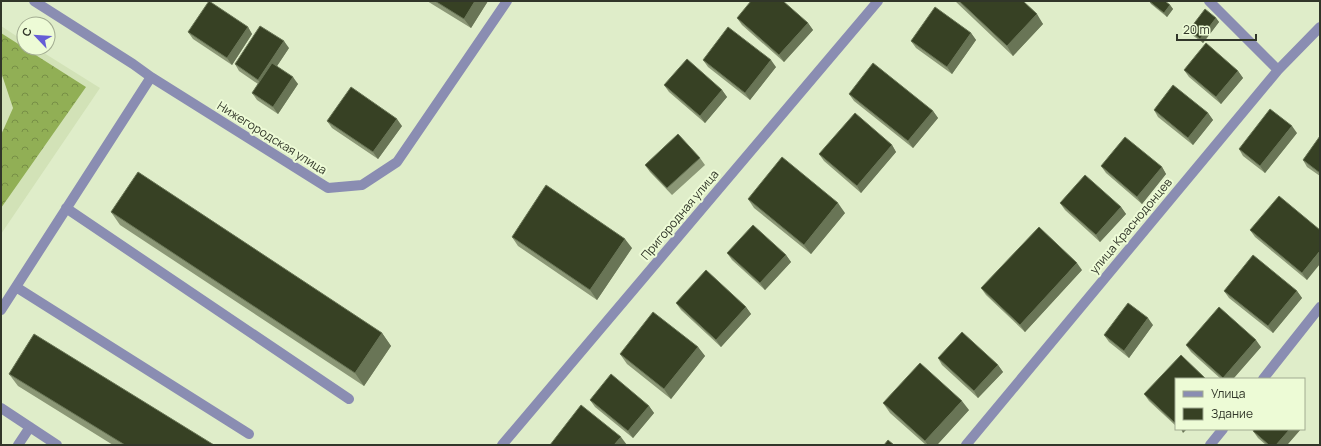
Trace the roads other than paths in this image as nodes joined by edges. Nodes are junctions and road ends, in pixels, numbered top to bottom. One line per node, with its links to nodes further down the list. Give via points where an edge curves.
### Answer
1 (34, 1): 7 (street, Нижегородская улица)
2 (507, 1): 7 (street, Нижегородская улица, via 397,162 362,185 328,188)
3 (878, 1): 20 (street, Пригородная улица)
4 (1209, 1): 6 (street)
5 (1320, 26): 6 (street, улица Краснодонцев)
6 (1278, 70): 21 (street, улица Краснодонцев)
7 (151, 78): 8 (street)
8 (66, 208): 9 (street); 13 (street)
9 (16, 287): 11 (street); 17 (street)
10 (1320, 307): 12 (street)
11 (1, 310)
12 (1264, 378)
13 (349, 399)
14 (1, 408): 15 (street)
15 (30, 427): 18 (street); 19 (street)
16 (1222, 430): 22 (street)
17 (249, 434)
18 (18, 445)
19 (57, 445)
20 (502, 445)
21 (966, 445)
22 (1210, 445)

